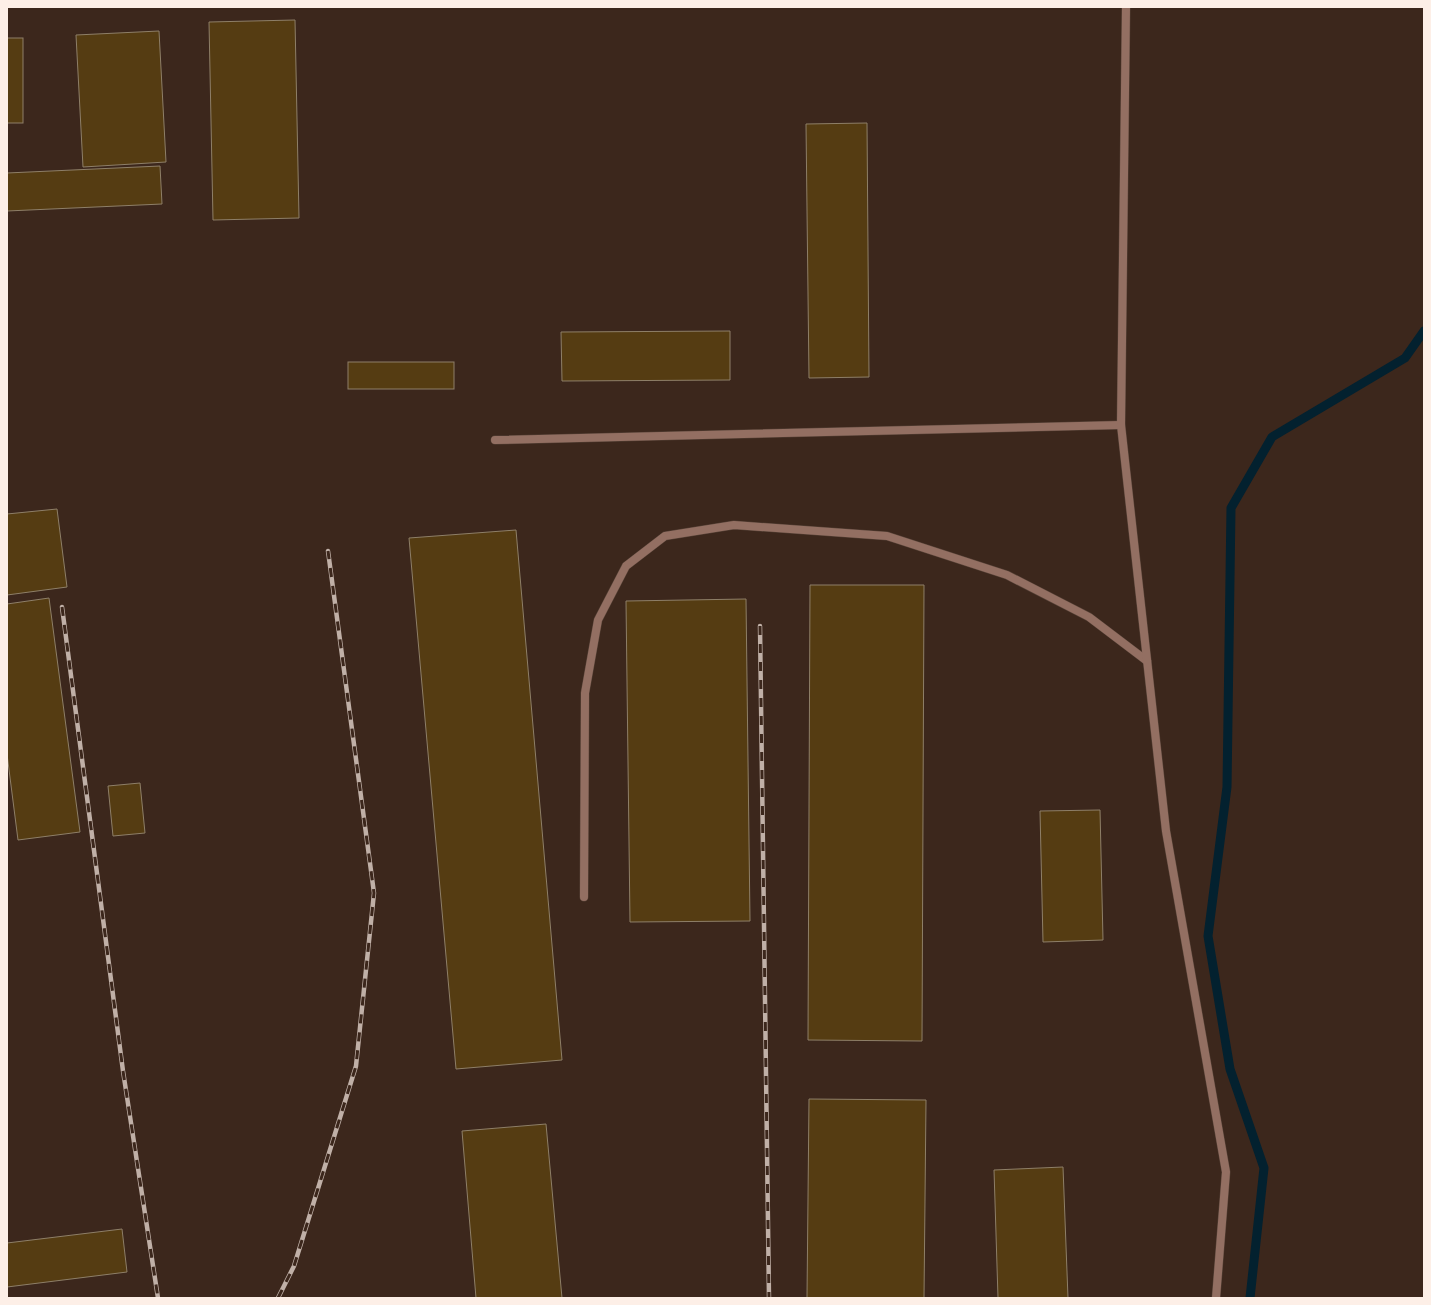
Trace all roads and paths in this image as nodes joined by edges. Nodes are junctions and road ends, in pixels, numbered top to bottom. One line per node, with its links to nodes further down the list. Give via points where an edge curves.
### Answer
1 (1126, 7): 2 (street)
2 (1120, 425): 3 (street); 4 (street)
3 (495, 440)
4 (1147, 661): 5 (street, via 1088,617 1006,575 887,536 734,525 665,536 626,566 598,620 585,693); 6 (street, via 1166,831 1226,1172)
5 (584, 897)
6 (1216, 1298)

